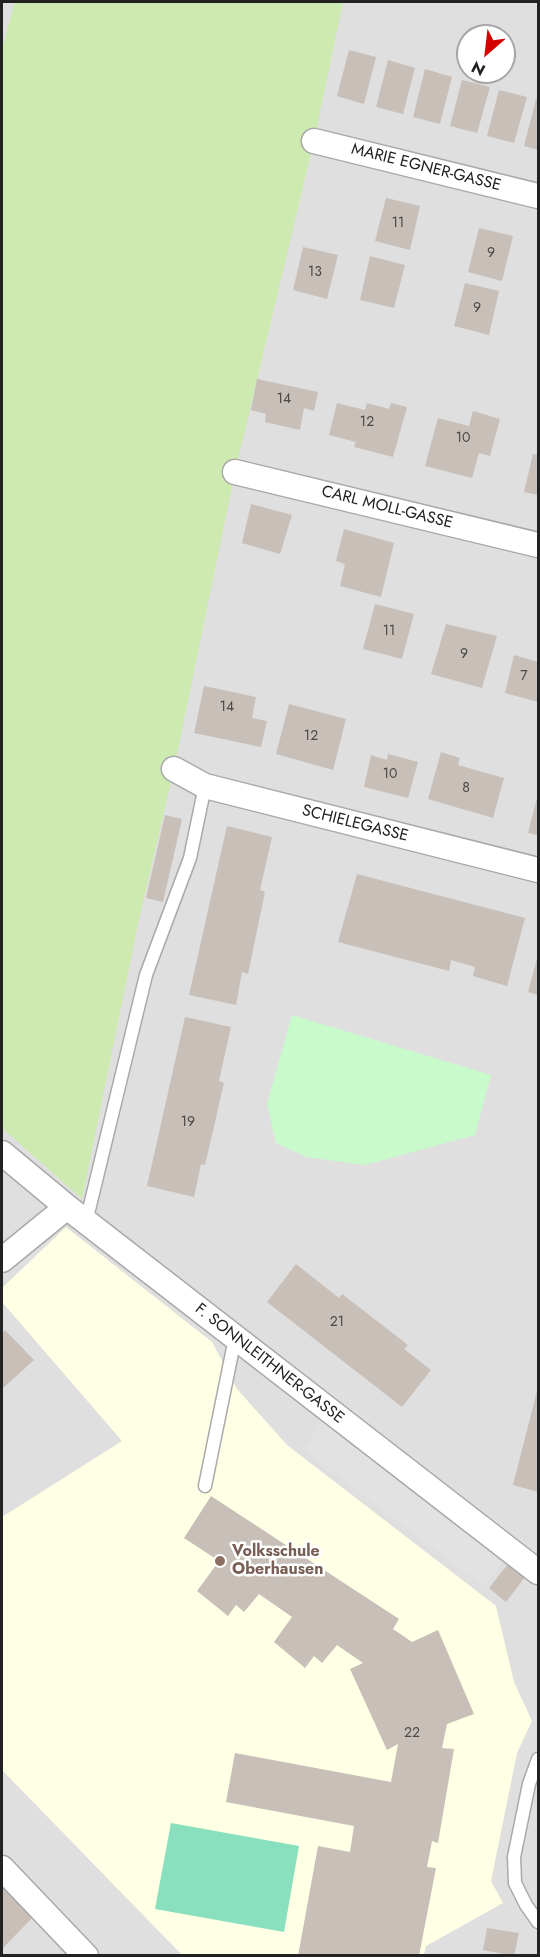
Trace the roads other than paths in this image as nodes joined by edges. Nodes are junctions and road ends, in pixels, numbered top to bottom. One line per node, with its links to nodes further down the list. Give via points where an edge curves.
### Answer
1 (314, 141): 2 (street, MARIE EGNER-GASSE)
2 (538, 196)
3 (235, 471): 4 (street, CARL MOLL-GASSE)
4 (538, 545)
5 (174, 769): 6 (street, SCHIELEGASSE)
6 (205, 786): 7 (street, SCHIELEGASSE); 10 (lane, via 190,858 146,975)
7 (538, 870)
8 (2, 1153): 9 (street, F. SONNLEITHNER-GASSE)
9 (67, 1207): 10 (street, F. SONNLEITHNER-GASSE); 11 (street)
10 (87, 1222): 12 (street, F. SONNLEITHNER-GASSE)
11 (2, 1260)
12 (235, 1338): 13 (lane); 14 (street, F. SONNLEITHNER-GASSE)
13 (205, 1486)
14 (538, 1572)
15 (538, 1759): 17 (lane, via 514,1857 515,1883)
16 (2, 1868): 18 (street)
17 (538, 1922)
18 (86, 1956)

